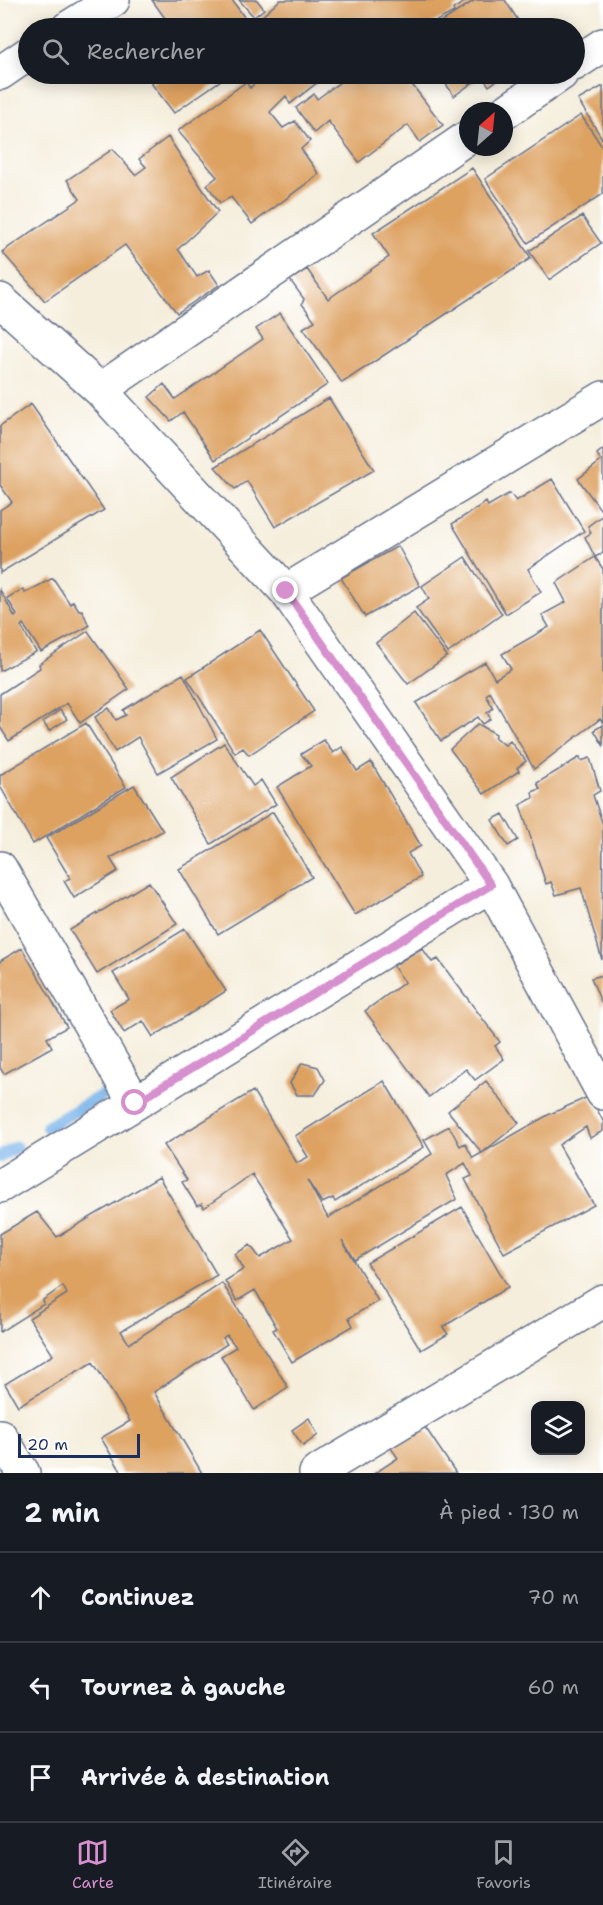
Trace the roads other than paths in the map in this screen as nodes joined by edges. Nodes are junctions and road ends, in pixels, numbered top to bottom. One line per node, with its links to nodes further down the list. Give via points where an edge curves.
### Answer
1 (102, 3): 2 (street)
2 (82, 18)
3 (603, 45): 4 (street)
4 (585, 57)
5 (18, 61): 6 (street)
6 (0, 73)
7 (546, 84): 8 (street)
8 (513, 107)
9 (459, 143): 11 (street)
10 (0, 300): 11 (street)
11 (100, 390): 13 (street)
12 (603, 398): 13 (street)
13 (286, 591): 15 (street)
14 (0, 868): 17 (street)
15 (491, 885): 16 (street); 17 (street)
16 (603, 1093)
17 (135, 1103): 18 (street)
18 (0, 1186)
19 (603, 1301): 22 (street)
20 (0, 1436): 21 (street)
21 (23, 1473)
22 (316, 1473)

